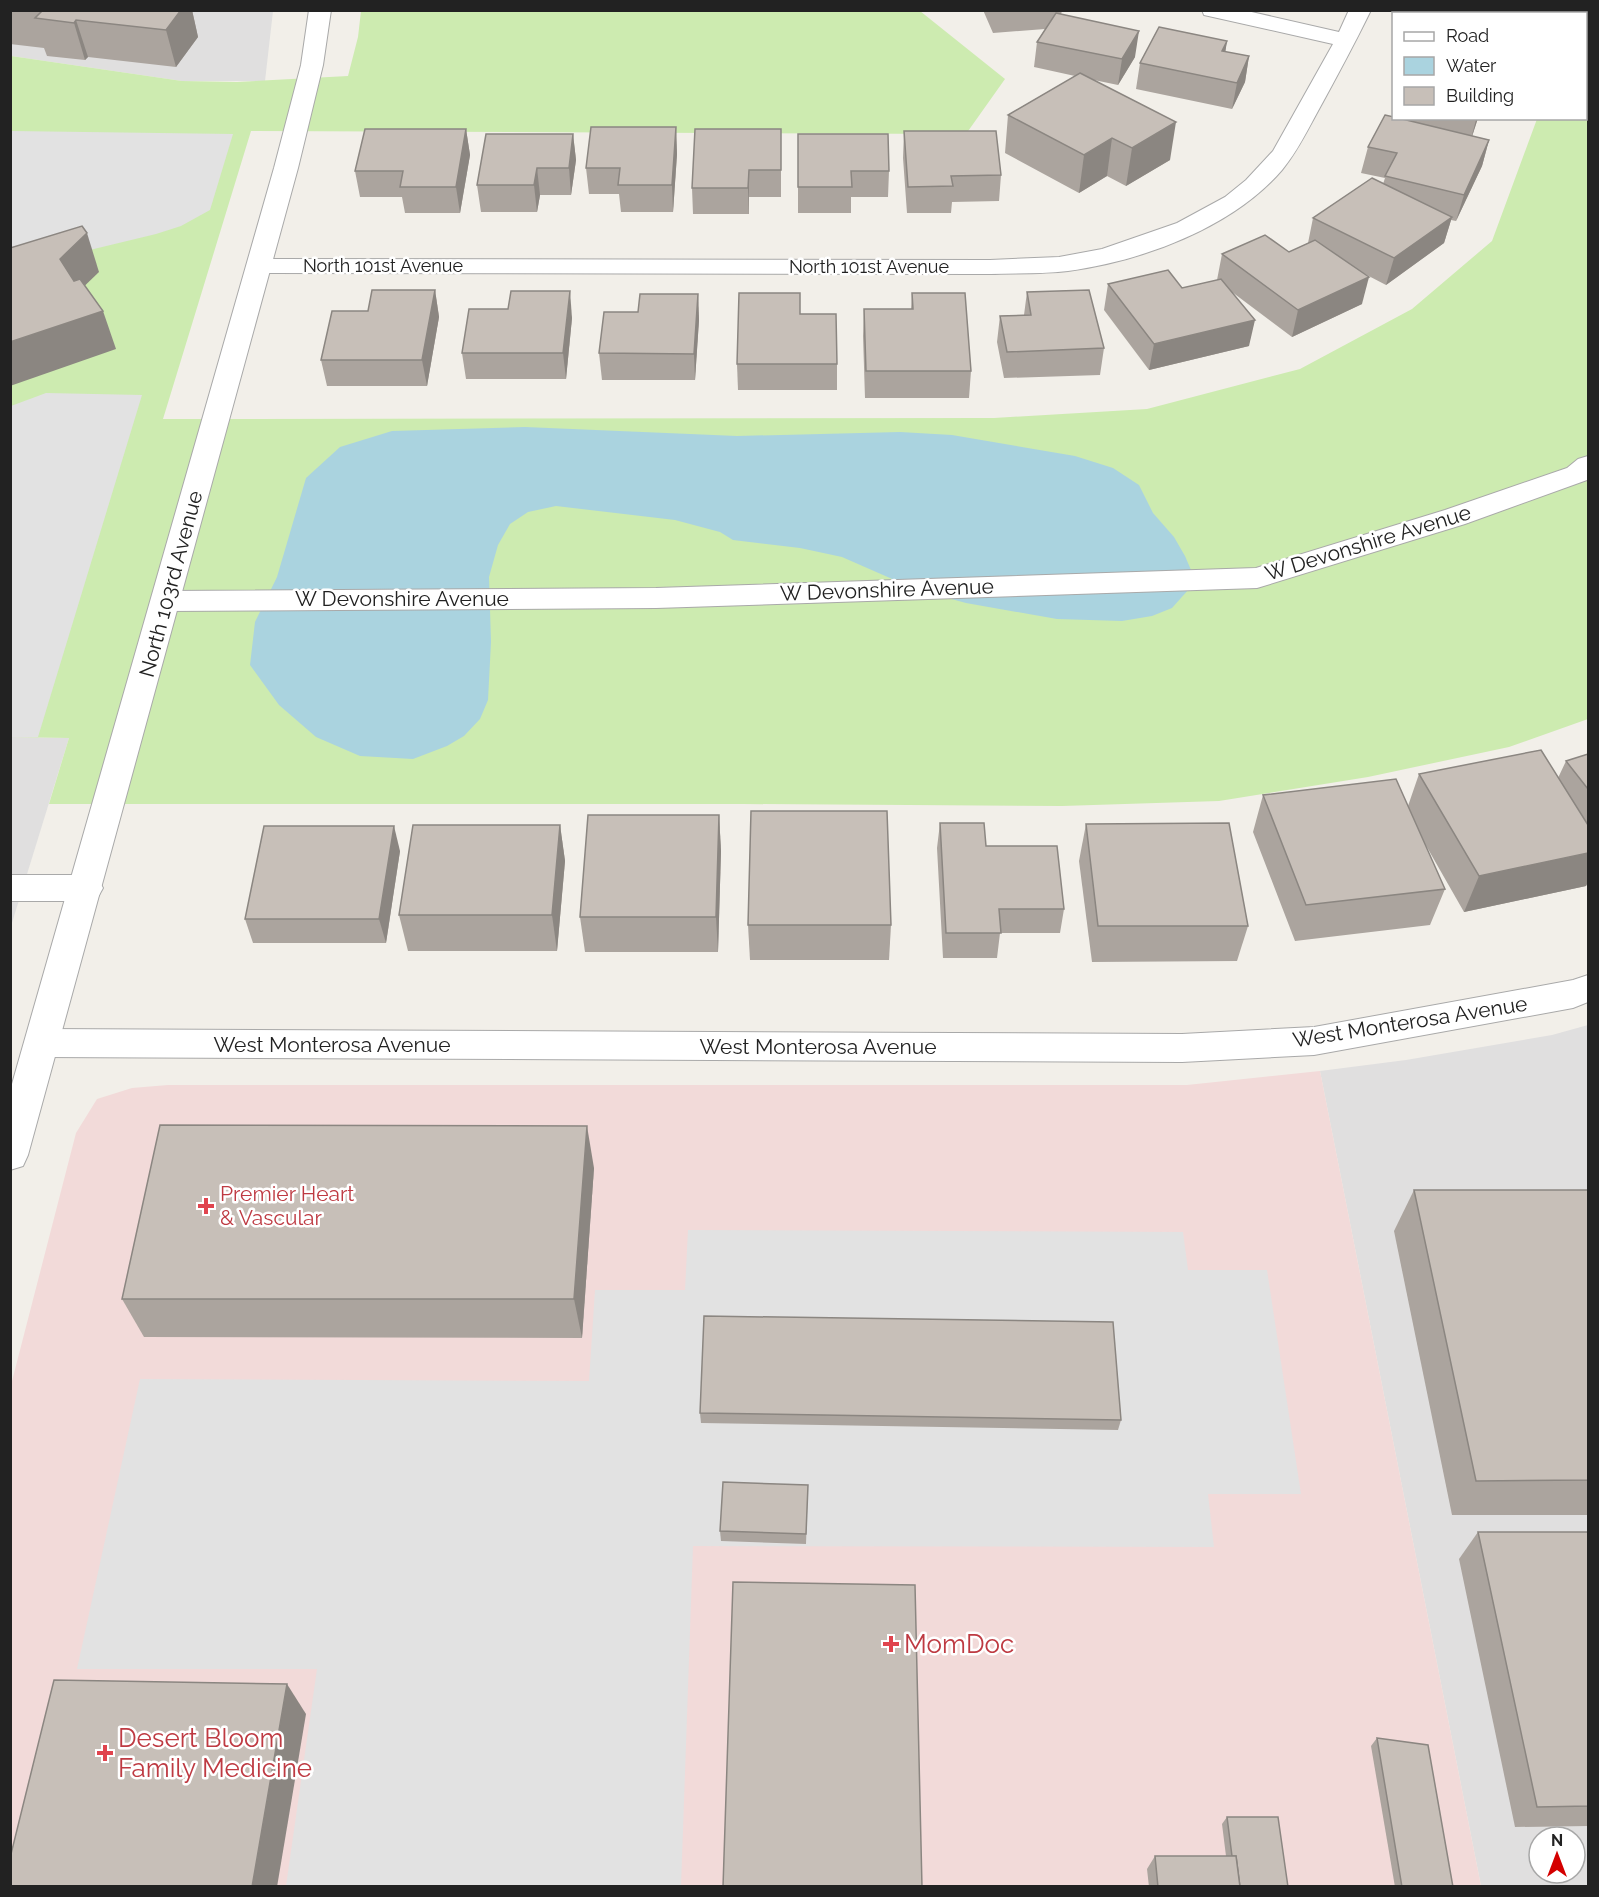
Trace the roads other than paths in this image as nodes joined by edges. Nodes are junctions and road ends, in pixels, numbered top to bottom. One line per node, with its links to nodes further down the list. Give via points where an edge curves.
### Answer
1 (320, 10): 5 (street, North 103rd Avenue, via 312,65)
2 (1212, 10): 4 (street)
3 (1360, 10): 4 (street, North 101st Avenue)
4 (1346, 40): 5 (street, North 101st Avenue, via 1274,165 1247,192 1224,209 1189,226 1079,261 990,267)
5 (260, 266): 7 (street, North 103rd Avenue)
6 (1588, 465): 7 (street, W Devonshire Avenue, via 1577,474 1455,517 1257,578 656,598)
7 (166, 601): 9 (street, North 103rd Avenue)
8 (10, 888): 9 (street)
9 (87, 888): 11 (street, North 103rd Avenue)
10 (1588, 989): 11 (street, West Monterosa Avenue, via 1314,1041 1182,1048)
11 (43, 1043): 12 (street, North 103rd Avenue)
12 (10, 1155)

